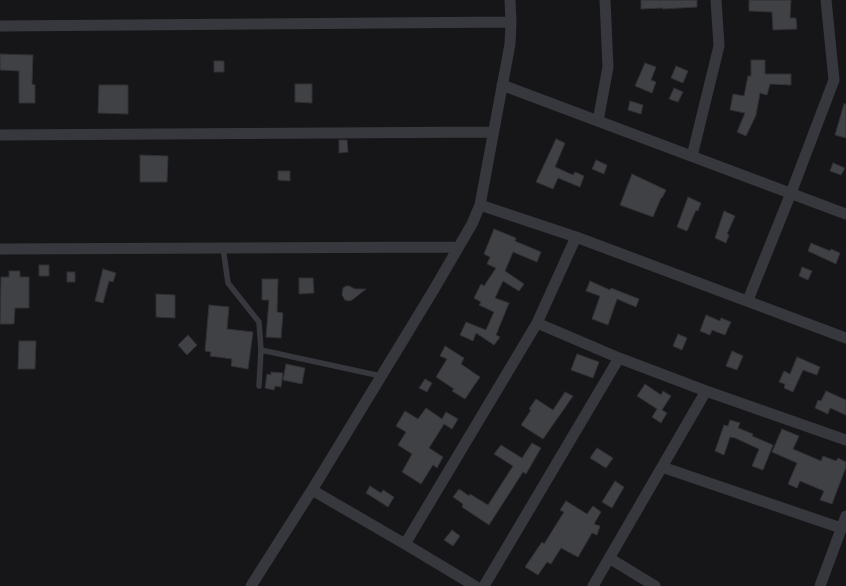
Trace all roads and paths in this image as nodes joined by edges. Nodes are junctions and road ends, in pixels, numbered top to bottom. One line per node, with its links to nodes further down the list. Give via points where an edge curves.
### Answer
1 (510, 0): 5 (street)
2 (604, 0): 8 (street, via 608,67)
3 (716, 0): 11 (street, via 719,46)
4 (826, 0): 12 (street, via 834,80)
5 (511, 22): 6 (street); 7 (street, via 510,44)
6 (0, 26)
7 (502, 85): 8 (street); 9 (street)
8 (598, 121): 11 (street)
9 (493, 132): 10 (street); 13 (street)
10 (0, 135)
11 (692, 156): 12 (street)
12 (791, 193): 14 (street); 19 (street)
13 (480, 205): 15 (street); 16 (street)
14 (846, 214)
15 (576, 237): 19 (street); 20 (street)
16 (458, 247): 18 (street); 24 (street)
17 (0, 248): 18 (street)
18 (223, 248): 22 (lane, via 228,283 259,322)
19 (748, 300): 21 (street)
20 (537, 323): 23 (street); 32 (street)
21 (846, 338)
22 (261, 350): 24 (lane); 25 (lane)
23 (620, 358): 26 (street); 36 (street)
24 (381, 376): 29 (street)
25 (259, 386)
26 (706, 391): 27 (street); 28 (street)
27 (846, 440)
28 (662, 467): 31 (street); 33 (street)
29 (312, 490): 32 (street); 34 (street)
30 (846, 516): 31 (street)
31 (841, 528): 39 (street)
32 (406, 544): 35 (street)
33 (609, 558): 37 (street); 38 (street)
34 (251, 586)
35 (475, 586)
36 (484, 586)
37 (593, 586)
38 (654, 586)
39 (820, 586)

